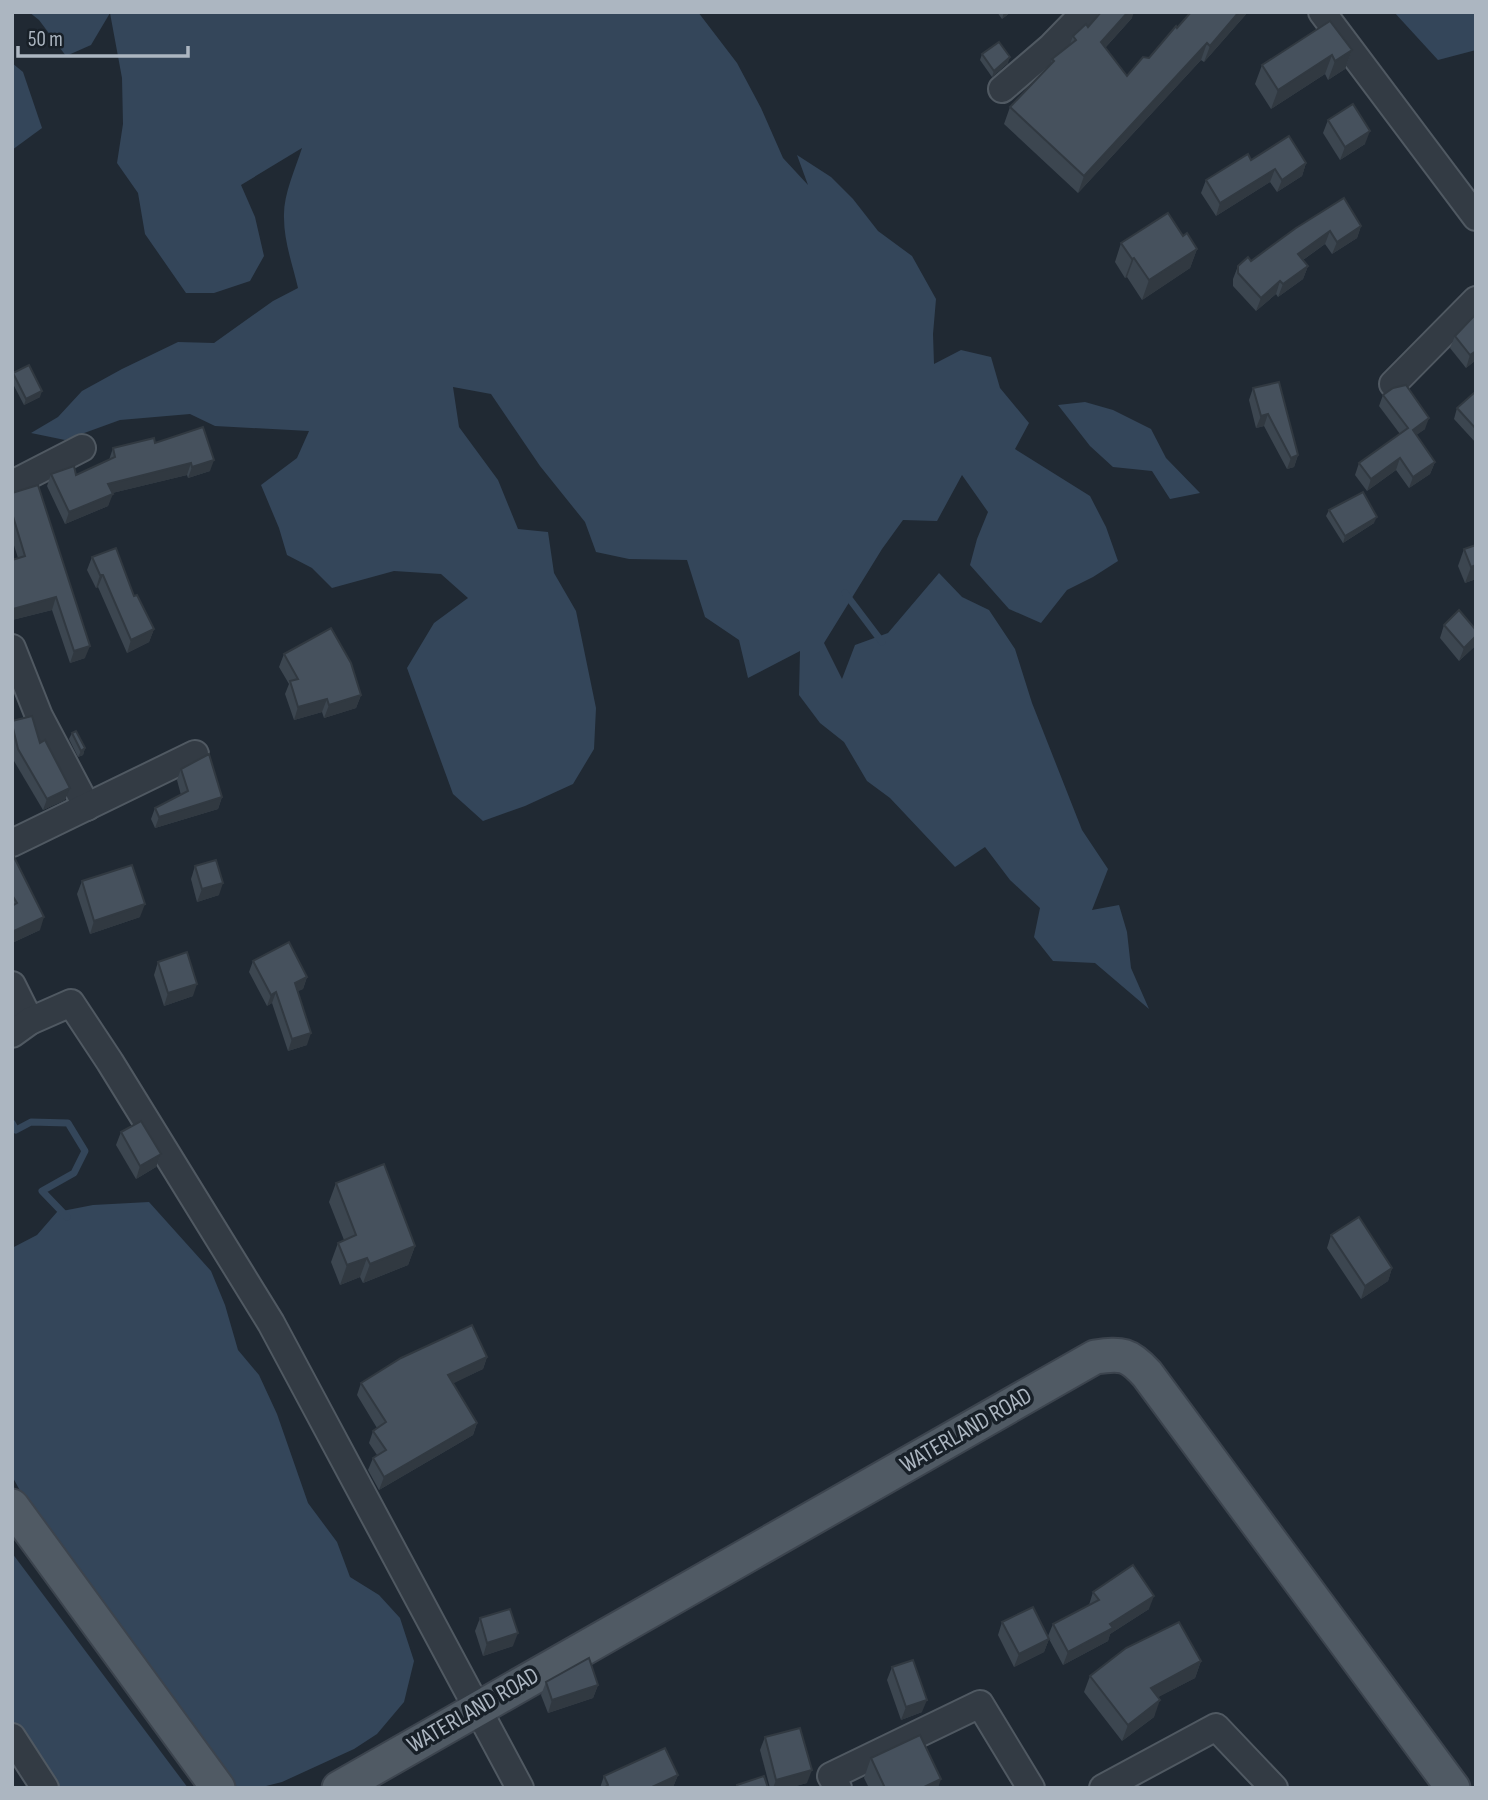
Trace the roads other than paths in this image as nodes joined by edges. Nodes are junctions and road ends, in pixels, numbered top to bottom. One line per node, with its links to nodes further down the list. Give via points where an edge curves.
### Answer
1 (1085, 12): 3 (street)
2 (1322, 12): 4 (street)
3 (1002, 89)
4 (1476, 217)
5 (1476, 300): 6 (street)
6 (1393, 384)
7 (82, 448): 8 (street)
8 (12, 484)
9 (12, 648): 11 (street, via 39,716)
10 (195, 754): 11 (street)
11 (87, 807): 12 (street)
12 (12, 843)
13 (12, 985): 14 (street)
14 (21, 1028): 16 (street, via 71,1003 271,1323)
15 (12, 1506): 20 (main road)
16 (478, 1707): 21 (main road, WATERLAND ROAD); 22 (street); 27 (main road, WATERLAND ROAD, via 1096,1357 1117,1354 1133,1359 1147,1374)
17 (12, 1737): 19 (street)
18 (1476, 1773): 27 (main road, WATERLAND ROAD)
19 (45, 1788)
20 (218, 1788)
21 (339, 1788)
22 (520, 1788)
23 (838, 1788): 24 (street, via 831,1776 980,1704)
24 (1031, 1788)
25 (1103, 1788): 26 (street, via 1216,1727)
26 (1274, 1788)
27 (1454, 1788)

